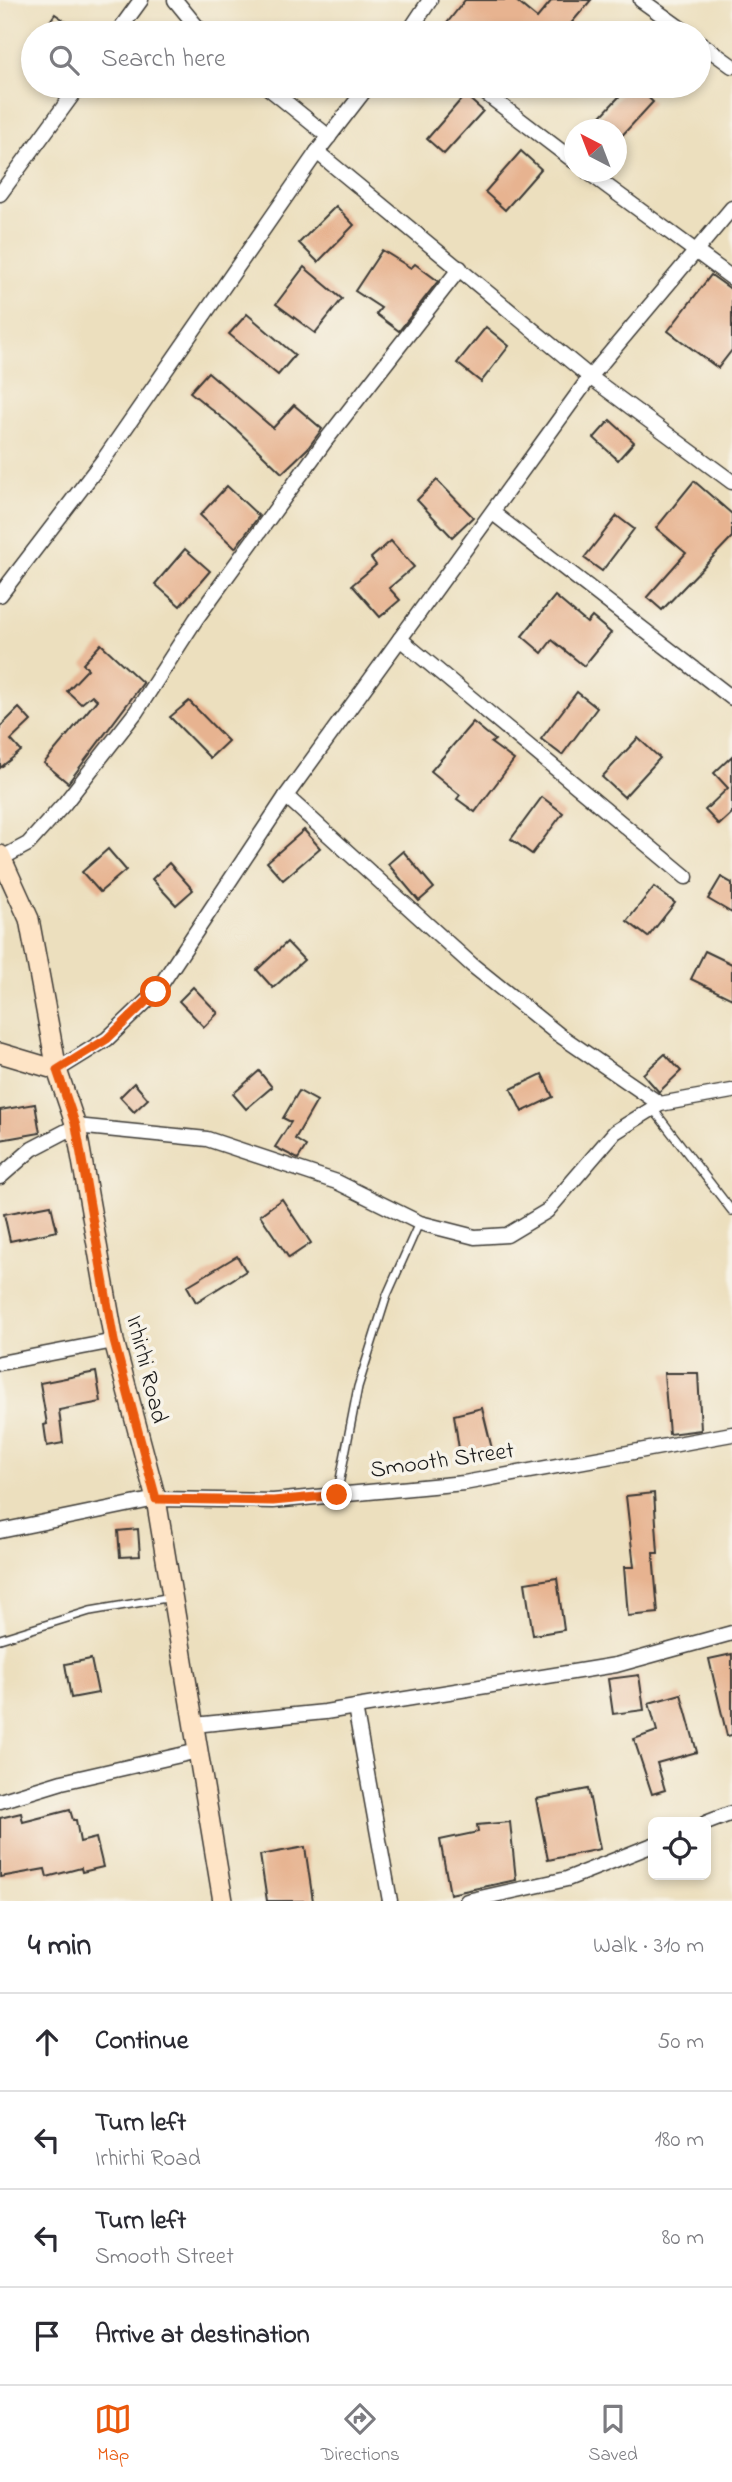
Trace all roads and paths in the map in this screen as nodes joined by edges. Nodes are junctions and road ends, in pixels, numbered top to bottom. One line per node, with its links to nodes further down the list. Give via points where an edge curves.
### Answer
1 (141, 0): 5 (street)
2 (175, 0): 6 (street)
3 (430, 0): 7 (street)
4 (641, 0): 8 (street)
5 (126, 21)
6 (192, 21)
7 (416, 21)
8 (670, 21)
9 (711, 51): 10 (street)
10 (732, 66)
11 (70, 98): 19 (street)
12 (281, 98): 15 (street)
13 (359, 98): 15 (street)
14 (492, 98): 17 (street)
15 (329, 137): 16 (street)
16 (317, 152): 22 (street); 27 (street, via 104,459)
17 (564, 153)
18 (601, 182): 21 (street)
19 (0, 194)
20 (732, 208): 21 (street)
21 (696, 254): 23 (street); 24 (street)
22 (460, 268): 24 (street); 31 (street, via 326,440 196,619 136,712 47,824 28,844)
23 (732, 278)
24 (590, 377): 25 (street); 26 (street)
25 (732, 482)
26 (493, 513): 28 (street); 29 (street)
27 (0, 595)
28 (400, 639): 30 (street); 32 (street)
29 (732, 698)
30 (286, 796): 34 (street, via 156,992 107,1039); 36 (street, via 472,965)
31 (1, 857): 34 (street, Irhirhi Road, via 29,919)
32 (686, 877)
33 (0, 1053): 34 (street)
34 (57, 1070): 37 (street, Irhirhi Road)
35 (732, 1091): 36 (street)
36 (657, 1106): 39 (lane); 40 (street, via 615,1132 547,1212 507,1235 475,1237)
37 (76, 1126): 38 (street, via 32,1149); 40 (street, via 207,1139 337,1182); 41 (street, Irhirhi Road)
38 (0, 1177)
39 (732, 1211)
40 (420, 1223): 44 (lane, via 387,1295 358,1387)
41 (114, 1341): 42 (street); 45 (street, Irhirhi Road)
42 (0, 1363)
43 (732, 1434): 44 (street, Smooth Street, via 464,1483)
44 (337, 1495): 45 (street, Smooth Street, via 273,1501)
45 (156, 1499): 46 (street, Smooth Street); 47 (street, Irhirhi Road)
46 (0, 1531)
47 (173, 1597): 49 (lane, via 90,1611); 51 (street, Irhirhi Road)
48 (732, 1633): 50 (street, via 616,1665)
49 (0, 1639)
50 (355, 1707): 51 (street); 58 (street)
51 (194, 1725): 52 (street, Irhirhi Road)
52 (198, 1751): 53 (street); 57 (street, Irhirhi Road)
53 (0, 1801)
54 (732, 1813): 55 (street)
55 (711, 1821)
56 (648, 1847): 59 (street, via 567,1880)
57 (223, 1901)
58 (390, 1901)
59 (467, 1901)

